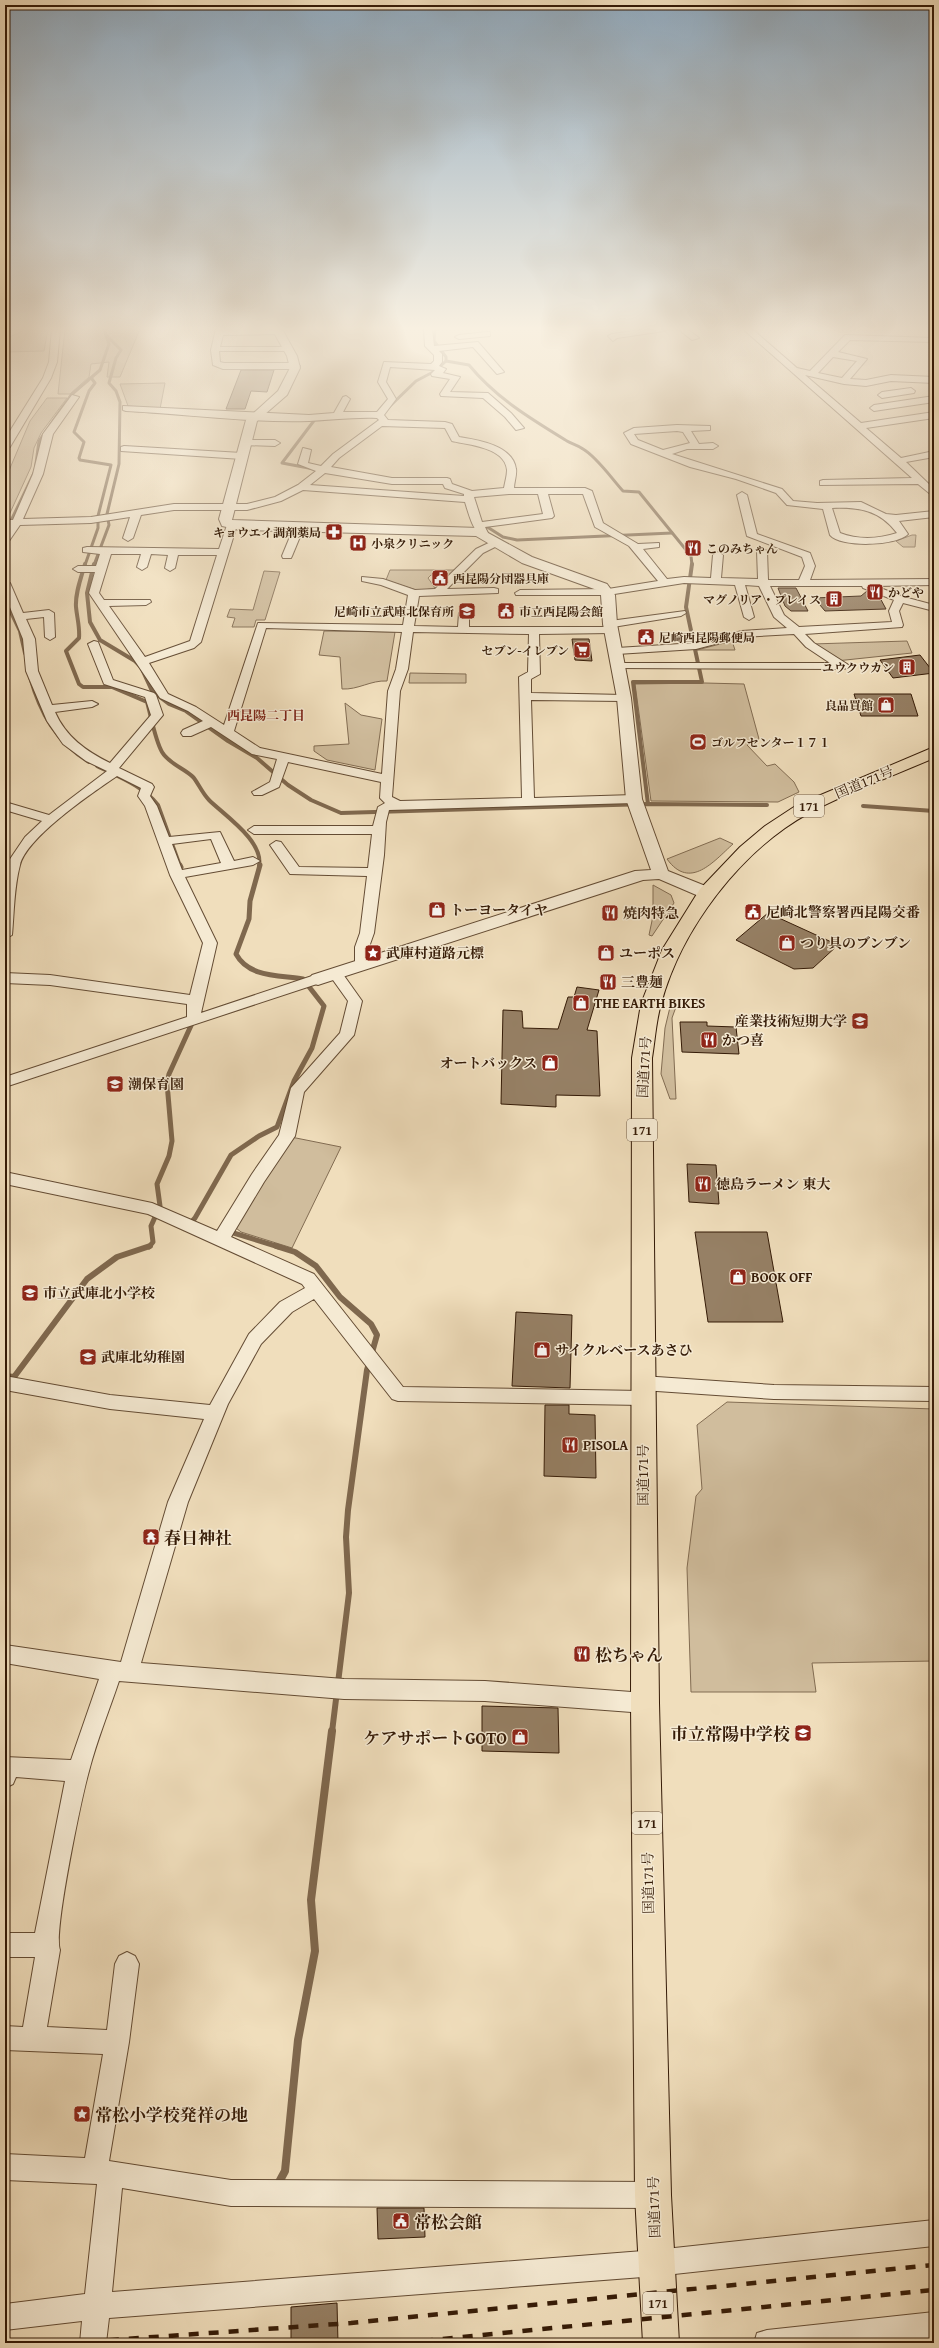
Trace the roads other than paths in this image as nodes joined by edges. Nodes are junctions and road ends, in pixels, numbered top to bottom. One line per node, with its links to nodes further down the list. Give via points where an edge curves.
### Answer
1 (46, 439): 32 (street, via 41,465)
2 (247, 439): 9 (street)
3 (357, 439): 18 (street)
4 (455, 439): 22 (street, via 480,442 505,457 511,467)
5 (632, 439): 14 (street, via 634,442)
6 (691, 439): 11 (street, via 695,444)
7 (873, 439): 17 (street)
8 (275, 441): 9 (street)
9 (246, 443): 16 (street)
10 (713, 446): 11 (street)
11 (690, 447): 14 (street)
12 (124, 449): 16 (street, via 150,454)
13 (306, 450): 18 (street, via 303,464)
14 (664, 453): 28 (street, via 693,465 779,491 790,503)
15 (934, 454): 17 (street)
16 (242, 456): 27 (street)
17 (899, 461): 19 (street)
18 (322, 470): 21 (street); 26 (street, via 335,470 392,481 447,481 448,486 461,488)
19 (919, 481): 20 (street); 24 (street)
20 (830, 485)
21 (301, 487): 26 (street); 27 (street, via 278,499 247,507)
22 (509, 491): 23 (street); 26 (street)
23 (542, 491): 35 (street, via 549,516); 40 (street, via 589,493 599,525)
24 (934, 494)
25 (742, 495): 61 (street, via 752,536 806,554 810,566)
26 (470, 496): 35 (street)
27 (228, 507): 29 (street, via 174,507); 33 (street, via 225,521)
28 (827, 507): 31 (street, via 860,505 868,507 874,514); 31 (street, via 835,536 845,540 887,540 904,534)
29 (137, 512): 32 (street, via 91,520); 36 (street)
30 (934, 514): 31 (street)
31 (891, 518)
32 (13, 522): 37 (street)
33 (232, 525): 34 (street); 46 (street)
34 (299, 527): 35 (street, via 472,531); 48 (street)
35 (481, 529): 38 (street)
36 (128, 538)
37 (5, 539)
38 (497, 542): 62 (street, via 484,546 471,557 458,575); 64 (street, via 521,557 597,585)
39 (655, 545): 40 (street)
40 (636, 547): 56 (street)
41 (87, 550): 43 (street)
42 (762, 551): 60 (street)
43 (107, 552): 44 (street); 52 (street)
44 (147, 552): 45 (street); 49 (street)
45 (174, 552): 46 (street); 50 (street)
46 (223, 552): 85 (street, via 195,642 190,646)
47 (718, 555): 54 (street)
48 (287, 556)
49 (142, 567)
50 (170, 568)
51 (78, 569): 52 (street)
52 (99, 569): 69 (street, via 94,590)
53 (366, 579): 65 (street)
54 (716, 580): 55 (street); 56 (street)
55 (738, 581): 60 (street); 74 (street)
56 (664, 582): 64 (street)
57 (860, 582): 58 (street); 61 (street); 67 (street)
58 (934, 582)
59 (5, 583): 73 (street)
60 (763, 583): 61 (street); 80 (street, via 779,617)
61 (803, 583)
62 (439, 591): 63 (street); 65 (street)
63 (494, 591)
64 (608, 592): 66 (street); 76 (street)
65 (414, 593): 77 (street)
66 (520, 593)
67 (900, 599): 70 (street); 75 (street, via 894,611)
68 (146, 602): 69 (street)
69 (101, 603): 85 (street)
70 (934, 608)
71 (464, 613): 78 (street)
72 (681, 613): 76 (street)
73 (20, 617): 81 (street, via 49,613); 91 (street, via 28,639 32,670)
74 (749, 617)
75 (898, 625): 80 (street); 82 (street)
76 (611, 627): 79 (street); 84 (street)
77 (408, 629): 78 (street); 92 (street, via 262,625); 96 (street, via 402,669 394,692)
78 (463, 630): 79 (street)
79 (534, 630): 87 (street, via 534,674 525,677)
80 (797, 631): 84 (street, via 742,634 696,646); 86 (street, via 810,645 843,666)
81 (50, 637)
82 (904, 639)
83 (94, 644): 89 (street, via 108,682)
84 (617, 651): 86 (street)
85 (142, 661): 89 (street)
86 (619, 666): 88 (street)
87 (525, 696): 88 (street); 99 (street)
88 (624, 698): 98 (street)
89 (159, 699): 92 (street, via 192,709 201,726); 95 (street, via 153,720)
90 (92, 704): 91 (street)
91 (48, 709): 95 (street, via 67,741)
92 (228, 732): 94 (street, via 256,750)
93 (934, 752): 112 (highway, 国道171号 / 171, via 797,812 746,851)
94 (283, 759): 96 (street); 97 (street, via 274,784)
95 (113, 772): 102 (street); 105 (street, via 146,791 144,796)
96 (386, 779): 100 (street, via 386,798)
97 (258, 792)
98 (634, 799): 99 (street); 111 (street)
99 (528, 802): 100 (street)
100 (396, 805): 104 (street, via 382,812)
101 (5, 806): 102 (street)
102 (52, 820): 113 (street, via 16,855)
103 (254, 830): 104 (street)
104 (379, 830): 109 (street)
105 (170, 841): 108 (street, via 215,835); 110 (street)
106 (276, 845): 109 (street, via 295,871)
107 (253, 861): 108 (street)
108 (229, 865): 110 (street)
109 (374, 872): 114 (street, via 367,933 362,947)
110 (182, 874): 118 (street, via 210,943)
111 (661, 874): 112 (street); 114 (street, via 641,875)
112 (707, 893): 124 (highway, 国道171号 / 171, via 684,928 665,965 651,1004 645,1039 642,1106)
113 (5, 935)
114 (362, 965): 115 (street)
115 (335, 973): 117 (street); 121 (street, via 355,1001 347,1035 299,1087 287,1136 258,1178)
116 (5, 978): 118 (street, via 50,980)
117 (318, 979): 118 (street)
118 (194, 1013): 119 (street)
119 (6, 1079)
120 (5, 1178): 121 (street, via 157,1211 190,1224)
121 (226, 1233): 122 (street, via 308,1279)
122 (316, 1290): 124 (street, via 398,1394); 126 (street, via 286,1308 255,1339)
123 (5, 1383): 126 (street, via 110,1402)
124 (642, 1391): 125 (street); 129 (highway, 国道171号 / 171)
125 (934, 1394)
126 (215, 1413): 128 (street, via 178,1502)
127 (5, 1654): 128 (street)
128 (120, 1672): 129 (street, via 338,1688 484,1691); 130 (street)
129 (645, 1703): 140 (highway, 国道171号 / 171)
130 (78, 1771): 131 (street, via 8,1766); 133 (street)
131 (5, 1777)
132 (5, 1945): 133 (street)
133 (45, 1945): 136 (street, via 48,1950)
134 (128, 1964): 137 (street)
135 (5, 2038): 136 (street)
136 (33, 2039): 137 (street)
137 (117, 2042): 139 (street)
138 (5, 2168): 139 (street)
139 (103, 2172): 140 (street, via 231,2193); 143 (street)
140 (653, 2195): 142 (highway, 国道171号 / 171)
141 (934, 2233): 142 (street)
142 (656, 2263): 143 (street); 148 (highway, 国道171号 / 171)
143 (98, 2306): 144 (street); 147 (street)
144 (5, 2317)
145 (934, 2325): 146 (street)
146 (896, 2336): 149 (street)
147 (93, 2343)
148 (661, 2343)
149 (767, 2343)

